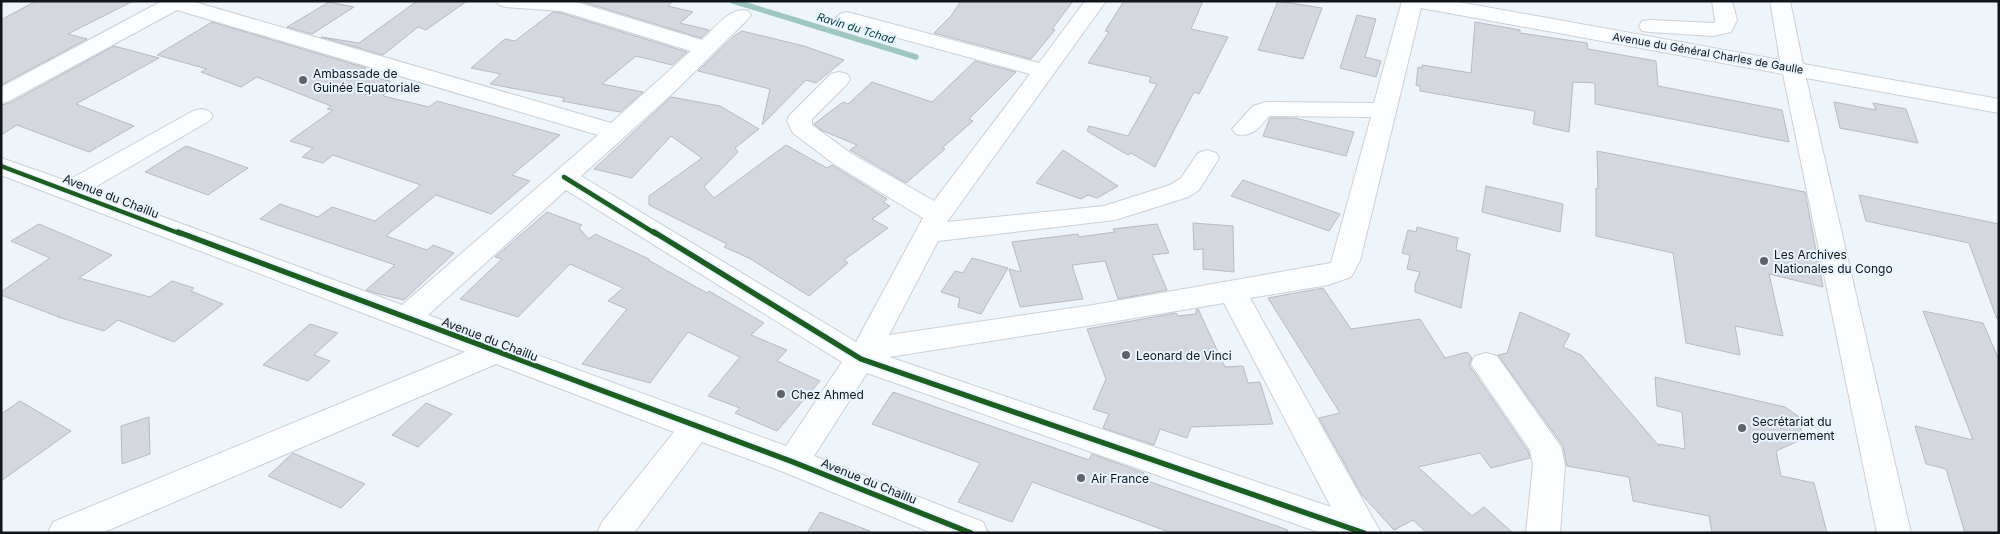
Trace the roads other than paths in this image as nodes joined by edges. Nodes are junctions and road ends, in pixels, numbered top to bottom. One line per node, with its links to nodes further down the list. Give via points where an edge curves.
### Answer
1 (506, 1): 11 (street, via 563,6)
2 (1096, 1): 13 (street)
3 (1412, 1): 17 (street)
4 (1417, 1): 12 (street, Avenue du Général Charles de Gaulle)
5 (1506, 1): 6 (street, via 1644,26 1712,30 1723,27 1726,20)
6 (1722, 1)
7 (1780, 1): 12 (street)
8 (177, 2): 15 (street); 20 (street)
9 (740, 15): 11 (street)
10 (847, 18): 13 (street)
11 (706, 48): 20 (street)
12 (1794, 69): 16 (street, Avenue du Général Charles de Gaulle); 38 (street)
13 (1044, 71): 25 (street)
14 (838, 79): 25 (street, via 801,116 801,128)
15 (1, 96)
16 (1999, 106)
17 (1385, 111): 19 (street, via 1266,109); 26 (street, via 1341,270)
18 (201, 116): 24 (street)
19 (1244, 129)
20 (614, 132): 23 (street)
21 (1207, 158): 25 (street, via 1190,184 1179,192 1106,214)
22 (1, 166): 24 (street, Avenue du Chaillu)
23 (564, 176): 27 (street); 29 (street)
24 (69, 191): 27 (street, Avenue du Chaillu)
25 (934, 224): 29 (street)
26 (1233, 293): 29 (street); 33 (street)
27 (406, 318): 28 (street, Avenue du Chaillu)
28 (496, 351): 31 (street, Avenue du Chaillu); 34 (street)
29 (864, 354): 32 (street); 33 (street)
30 (1486, 364): 37 (street, via 1545,447 1549,465)
31 (696, 428): 32 (street, Avenue du Chaillu); 35 (street)
32 (793, 462): 36 (street, Avenue du Chaillu)
33 (1363, 532)
34 (66, 533)
35 (614, 533)
36 (971, 533)
37 (1543, 533)
38 (1894, 533)

